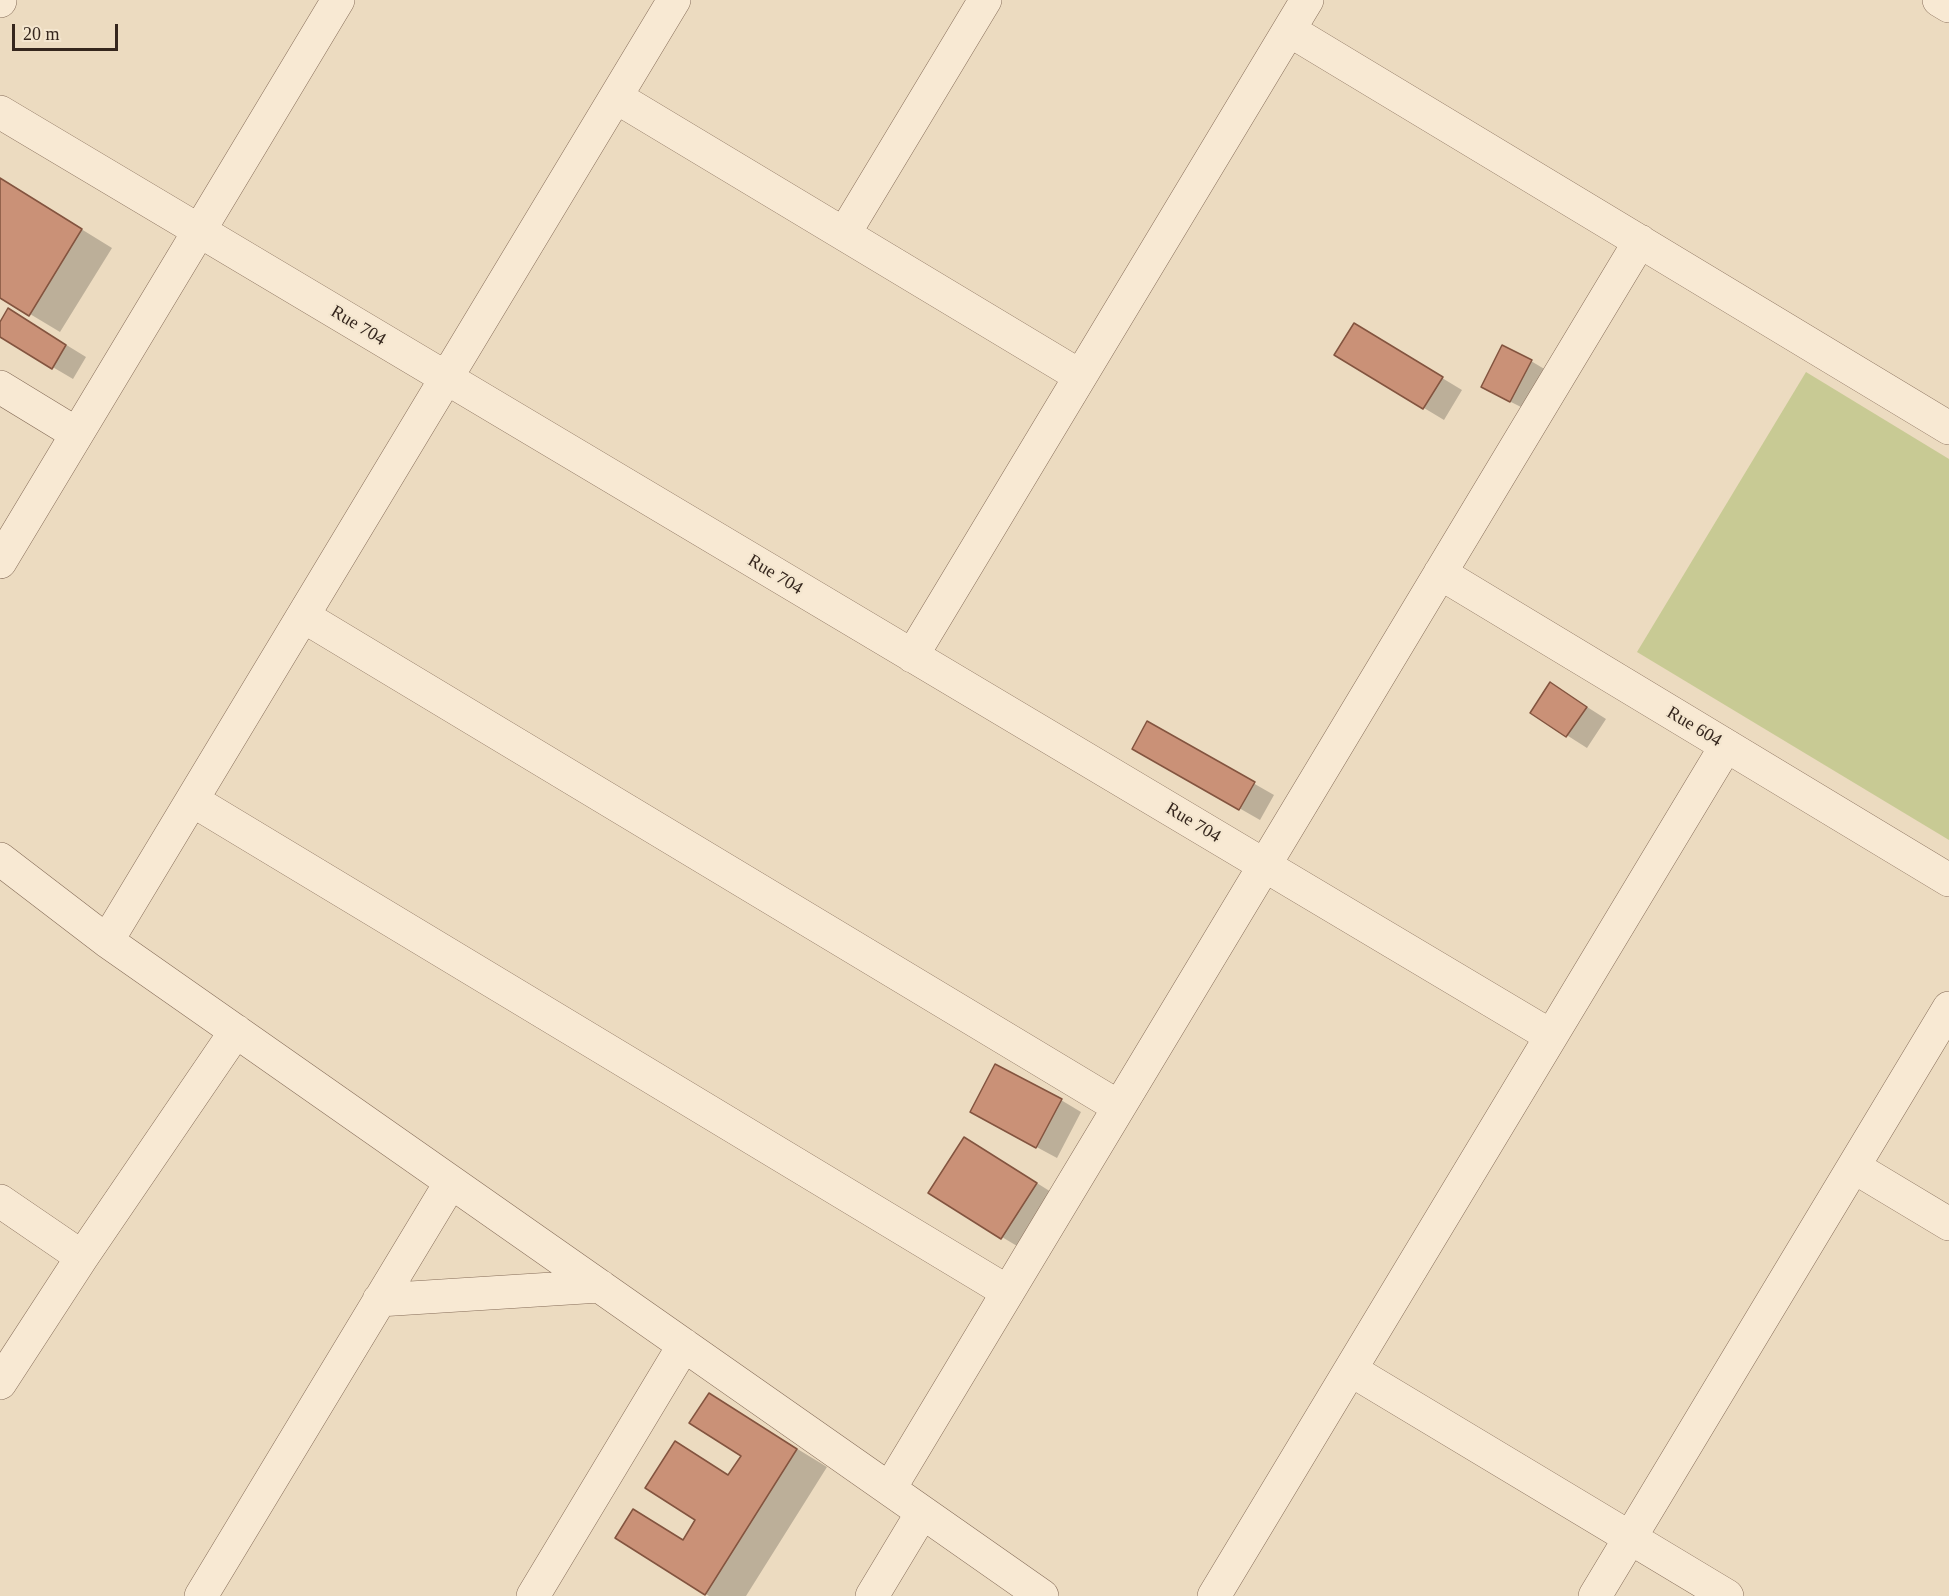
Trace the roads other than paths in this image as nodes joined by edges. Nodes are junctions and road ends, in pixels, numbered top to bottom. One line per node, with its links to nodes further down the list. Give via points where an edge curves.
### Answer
1 (338, 0): 10 (street)
2 (674, 0): 8 (street)
3 (985, 0): 11 (street)
4 (1307, 0): 7 (street)
5 (1940, 0): 6 (street)
6 (1949, 6)
7 (1289, 30): 12 (street); 13 (street)
8 (616, 97): 11 (street); 14 (street)
9 (0, 112): 10 (street, Rue 704)
10 (199, 231): 14 (street, Rue 704); 17 (street)
11 (844, 234): 13 (street)
12 (1640, 241): 16 (street); 19 (street)
13 (1080, 376): 21 (street)
14 (446, 378): 20 (street); 21 (street, Rue 704)
15 (0, 387): 17 (street)
16 (1949, 428)
17 (77, 434): 18 (street)
18 (0, 562)
19 (1440, 573): 22 (street, Rue 604); 25 (street)
20 (303, 616): 23 (street); 31 (street)
21 (912, 656): 25 (street, Rue 704)
22 (1726, 746): 26 (street, Rue 604); 30 (street)
23 (192, 800): 27 (street); 38 (street)
24 (0, 859): 27 (street)
25 (1264, 866): 30 (street, Rue 704); 31 (street)
26 (1949, 880)
27 (107, 941): 29 (street)
28 (1949, 1008): 32 (street)
29 (236, 1031): 33 (street); 36 (street)
30 (1551, 1036): 41 (street)
31 (1119, 1107): 38 (street)
32 (1854, 1167): 35 (street); 45 (street)
33 (450, 1182): 37 (street); 39 (street)
34 (0, 1201): 36 (street)
35 (1949, 1224)
36 (82, 1257): 42 (street)
37 (600, 1286): 39 (street); 40 (street)
38 (1008, 1292): 43 (street)
39 (380, 1300): 46 (street)
40 (684, 1345): 43 (street); 47 (street)
41 (1351, 1370): 45 (street); 50 (street)
42 (0, 1383)
43 (890, 1488): 44 (street)
44 (922, 1513): 48 (street); 49 (street)
45 (1630, 1538): 51 (street); 52 (street)
46 (201, 1596)
47 (533, 1596)
48 (872, 1596)
49 (1042, 1596)
50 (1214, 1596)
51 (1595, 1596)
52 (1727, 1596)

